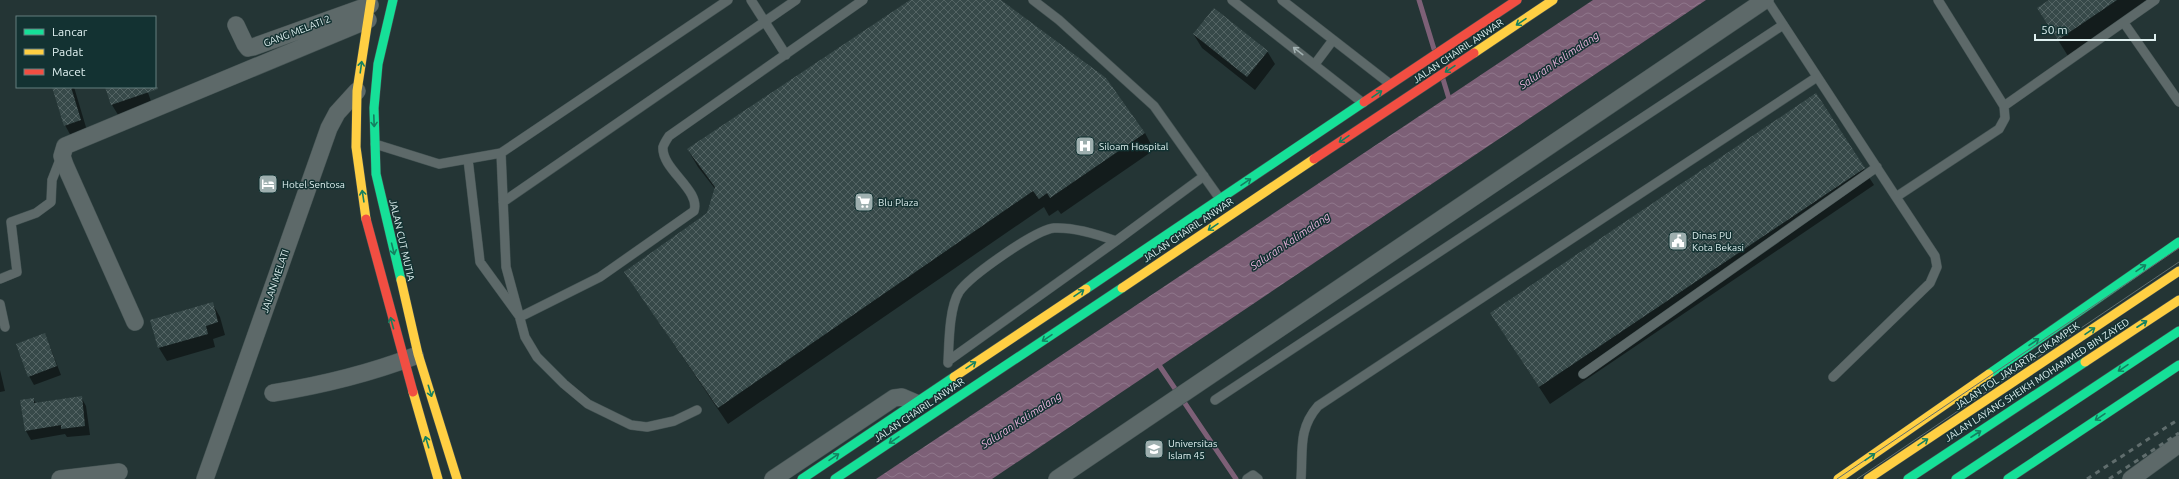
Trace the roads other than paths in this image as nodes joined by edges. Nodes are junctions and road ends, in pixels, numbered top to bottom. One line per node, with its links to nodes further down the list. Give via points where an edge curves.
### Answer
1 (393, 0): 28 (main road, JALAN CUT MUTIA, one-way to 28, via 378,64 374,108)
2 (728, 0): 29 (lane)
3 (751, 0): 15 (lane)
4 (796, 0): 15 (lane)
5 (863, 0): 20 (lane)
6 (1033, 0): 33 (lane, via 1059,20 1154,106)
7 (1232, 0): 21 (lane, one-way to 7)
8 (1282, 0): 19 (lane)
9 (1517, 0): 23 (main road, JALAN CHAIRIL ANWAR)
10 (1554, 0): 37 (main road, JALAN CHAIRIL ANWAR, one-way to 37)
11 (1766, 0): 18 (lane); 69 (street)
12 (1938, 0): 27 (lane)
13 (2155, 0): 16 (lane)
14 (370, 8): 17 (street, GANG MELATI 2, via 248,48); 24 (main road, one-way to 14); 30 (street, via 70,142 65,146)
15 (765, 21): 20 (lane); 36 (lane)
16 (2124, 23): 25 (lane); 27 (lane)
17 (236, 25)
18 (1783, 25): 22 (lane); 56 (lane)
19 (1333, 40): 21 (lane); 23 (lane)
20 (786, 55): 44 (lane, via 666,140 663,148 665,158 690,194 694,211 600,277)
21 (1315, 64): 26 (lane)
22 (1817, 77): 32 (lane); 72 (lane, via 1318,406 1303,431)
23 (1391, 85): 26 (main road, JALAN CHAIRIL ANWAR, one-way to 23)
24 (357, 91): 49 (main road, one-way to 24, via 368,228 356,147); 63 (street, JALAN MELATI, via 329,128)
25 (2179, 102)
26 (1363, 104): 35 (main road, JALAN CHAIRIL ANWAR, one-way to 26)
27 (2004, 106): 34 (lane, via 2005,118 1999,129)
28 (375, 144): 31 (lane, via 439,164); 48 (main road, JALAN CUT MUTIA, one-way to 48, via 378,181)
29 (501, 153): 31 (lane); 36 (lane)
30 (62, 156): 41 (lane, via 52,180 50,202 36,213 11,222 17,272); 45 (street)
31 (468, 159): 44 (lane, via 480,262)
32 (1877, 167): 34 (lane); 52 (lane)
33 (1204, 176): 35 (lane); 38 (lane)
34 (1896, 196): 53 (lane, via 1935,256 1938,263 1935,275 1921,293)
35 (1220, 199): 37 (main road); 54 (main road, JALAN CHAIRIL ANWAR, one-way to 35)
36 (503, 202): 44 (lane, via 506,267)
37 (1231, 215): 59 (main road, JALAN CHAIRIL ANWAR, one-way to 59)
38 (1116, 242): 50 (lane); 50 (lane, via 1089,233 1053,228 1039,232 971,278 958,293 952,310)
39 (2179, 242): 73 (main road, one-way to 39)
40 (2179, 272): 74 (main road, JALAN TOL JAKARTA–CIKAMPEK, one-way to 40)
41 (0, 279)
42 (2179, 300): 75 (main road, JALAN LAYANG SHEIKH MOHAMMED BIN ZAYED, one-way to 42)
43 (0, 304): 46 (lane)
44 (520, 317): 58 (lane, via 525,337 537,357 588,404 631,425 648,427 674,421)
45 (135, 322)
46 (5, 327)
47 (2179, 331): 76 (main road, one-way to 76)
48 (418, 354): 49 (street); 65 (main road, JALAN CUT MUTIA, one-way to 65)
49 (403, 360): 55 (street, via 317,386); 64 (main road, one-way to 49)
50 (948, 361): 54 (lane)
51 (2179, 365): 77 (main road, one-way to 77)
52 (1583, 374)
53 (1833, 376)
54 (947, 382): 57 (main road, JALAN CHAIRIL ANWAR)
55 (273, 393)
56 (1216, 400)
57 (916, 403): 59 (main road); 66 (street, via 902,397 894,398); 67 (main road, JALAN CHAIRIL ANWAR, one-way to 57)
58 (697, 410)
59 (927, 418): 68 (main road, JALAN CHAIRIL ANWAR, one-way to 68)
60 (2179, 444): 78 (street)
61 (119, 472): 62 (street)
62 (60, 479)
63 (205, 479)
64 (438, 479)
65 (457, 479)
66 (773, 479)
67 (802, 479)
68 (835, 479)
69 (1057, 479)
70 (1247, 479): 71 (lane, via 1253,475)
71 (1258, 479)
72 (1301, 479)
73 (1838, 479)
74 (1868, 479)
75 (1908, 479)
76 (1956, 479)
77 (2008, 479)
78 (2131, 479)

